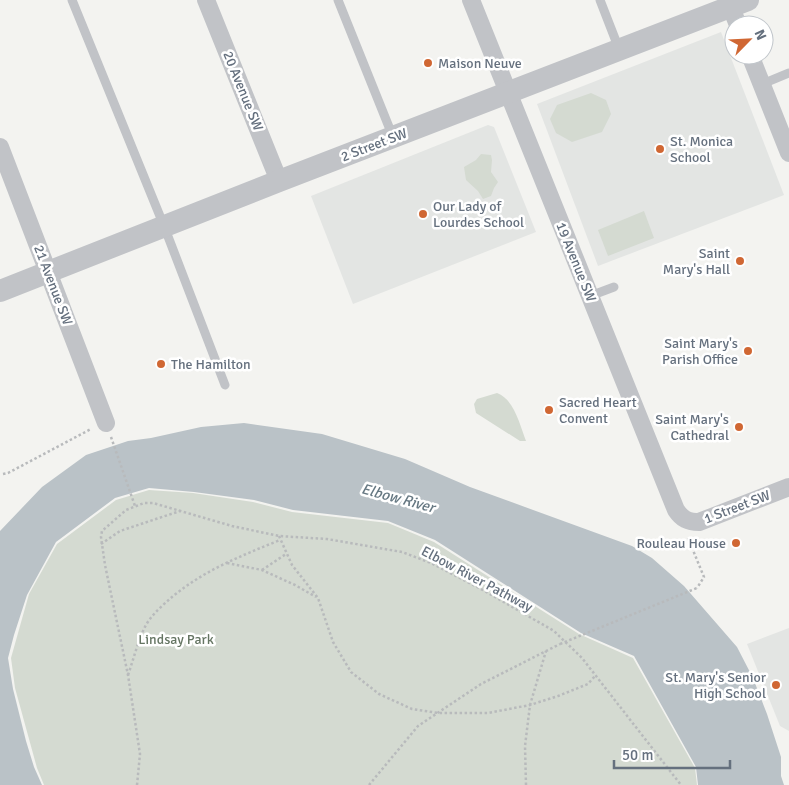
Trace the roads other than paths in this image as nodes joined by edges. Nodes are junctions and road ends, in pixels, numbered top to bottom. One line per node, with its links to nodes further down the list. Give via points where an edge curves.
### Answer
1 (72, 0): 16 (lane)
2 (206, 0): 15 (street, 20 Avenue SW)
3 (338, 0): 12 (lane)
4 (472, 0): 11 (street, 19 Avenue SW)
5 (600, 0): 7 (lane)
6 (736, 8): 7 (street, 2 Street SW)
7 (620, 50): 11 (street, 2 Street SW)
8 (754, 65): 10 (street)
9 (789, 73): 10 (lane)
10 (762, 84): 14 (street)
11 (509, 93): 12 (street, 2 Street SW); 20 (street, 19 Avenue SW)
12 (393, 137): 15 (street, 2 Street SW)
13 (0, 147): 17 (street, 21 Avenue SW)
14 (789, 153)
15 (279, 181): 16 (street, 2 Street SW)
16 (164, 226): 17 (street, 2 Street SW); 21 (lane)
17 (48, 272): 19 (street, 2 Street SW); 22 (street, 21 Avenue SW)
18 (614, 287): 20 (lane)
19 (0, 291)
20 (590, 296): 24 (street, 19 Avenue SW, via 676,510)
21 (224, 385)
22 (106, 423)
23 (789, 487): 24 (street, 1 Street SW, via 699,522)
24 (685, 520)

